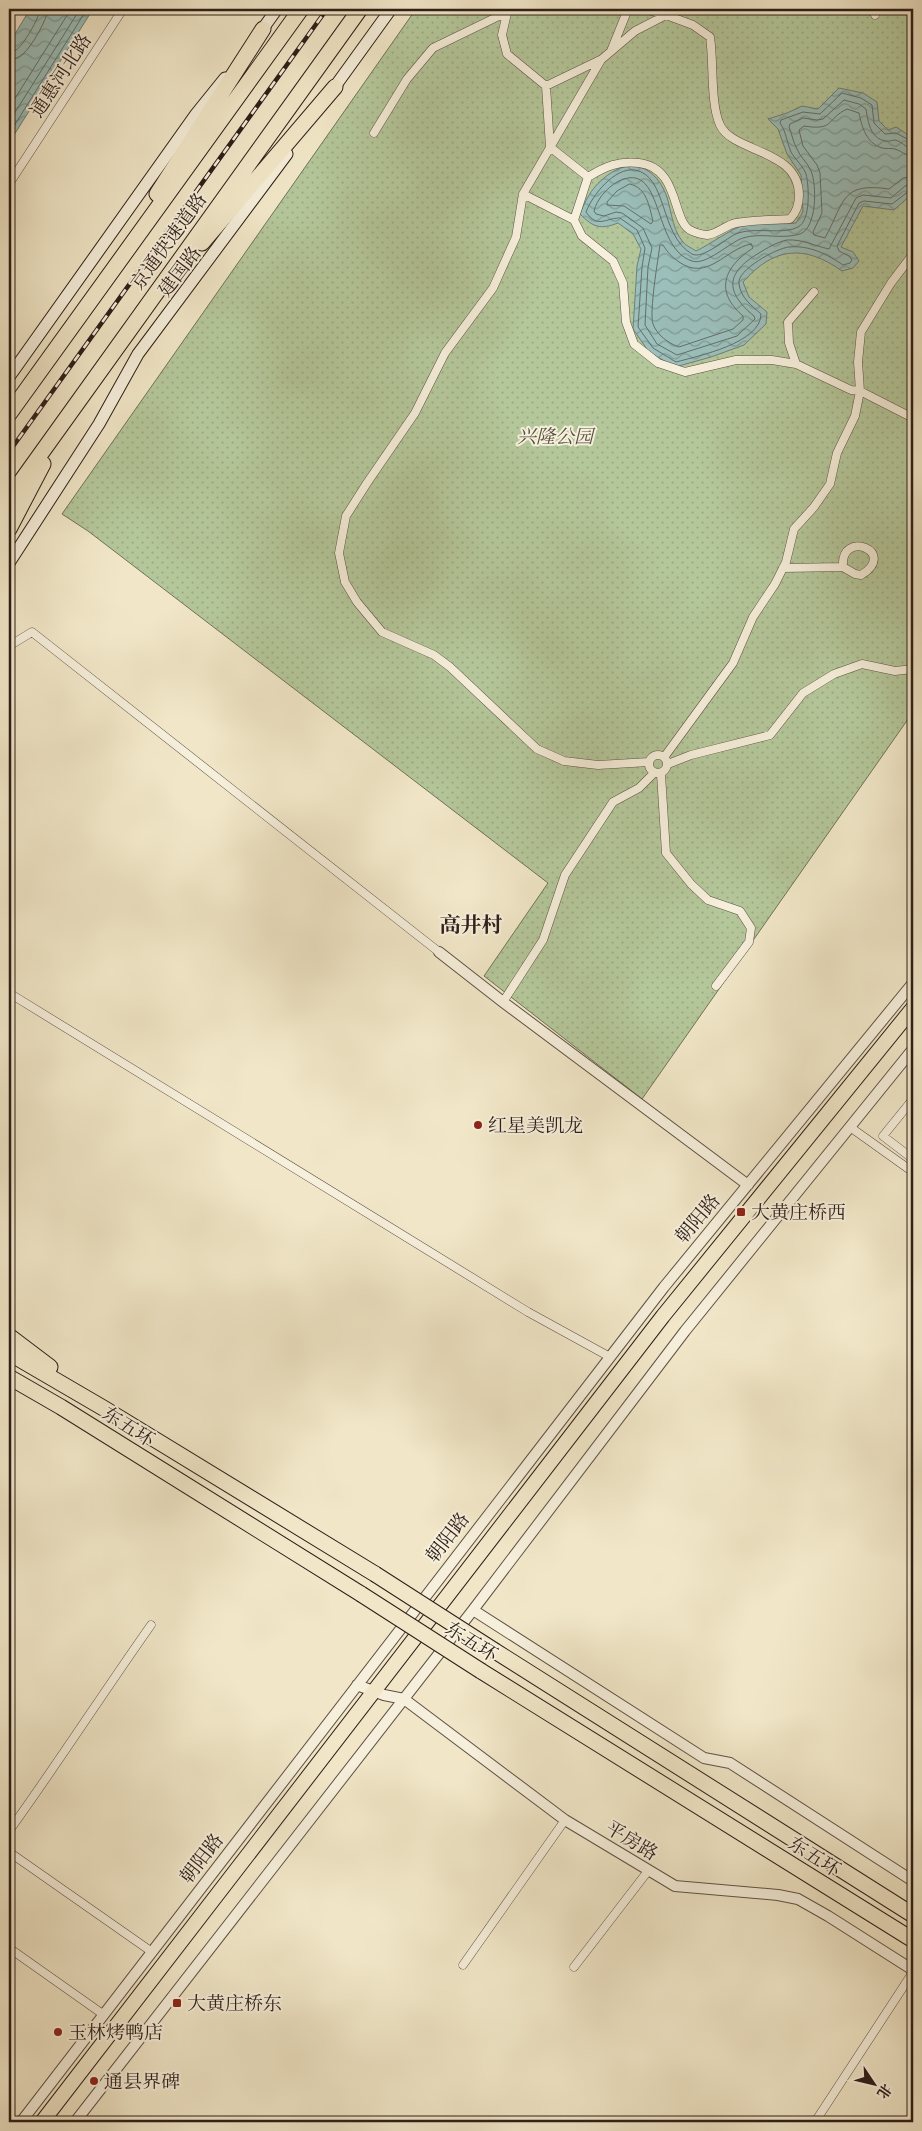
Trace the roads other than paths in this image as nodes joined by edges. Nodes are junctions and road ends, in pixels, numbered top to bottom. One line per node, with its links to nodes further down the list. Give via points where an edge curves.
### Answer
1 (123, 9): 18 (street, 通惠河北路)
2 (277, 9): 10 (main road)
3 (301, 9): 24 (highway, 京通快速道路)
4 (360, 9): 23 (highway, 京通快速道路)
5 (391, 9): 14 (main road, 建国路)
6 (628, 9): 11 (street)
7 (644, 9): 9 (street)
8 (507, 11): 13 (street, via 502,35 507,54); 15 (street, via 433,48 407,79)
9 (666, 15): 11 (street, via 635,31); 17 (street, via 693,25 710,37 715,111 721,127 737,141 760,150 793,172 798,184 795,214 790,219 734,223 707,235 690,230 683,222 664,177 648,164 622,161)
10 (263, 29): 24 (highway); 26 (main road, via 196,114)
11 (610, 52): 12 (street)
12 (602, 59): 13 (street); 16 (street)
13 (546, 86): 16 (street)
14 (335, 87): 23 (highway); 33 (main road, 建国路, via 138,354 99,424)
15 (374, 133)
16 (550, 147): 17 (street); 19 (street)
17 (588, 177): 20 (street)
18 (9, 184)
19 (523, 194): 20 (street); 39 (street, via 516,237 493,288 445,353 415,413 346,516 339,553 345,582 382,632 434,655 537,749 564,761 598,765)
20 (574, 220): 25 (street, via 582,236 613,261 623,283 626,322 634,344 658,363 685,372 736,360)
21 (913, 254): 27 (street, via 861,332)
22 (814, 292): 25 (street, via 788,322 789,343)
23 (131, 326): 29 (highway, 京通快速道路)
24 (56, 351): 28 (highway, 京通快速道路)
25 (796, 364): 27 (street, via 851,390)
26 (9, 378)
27 (860, 391): 30 (street); 35 (street, via 855,416 838,453 830,484 794,529)
28 (9, 414)
29 (68, 416): 31 (highway, 京通快速道路); 32 (highway)
30 (913, 418)
31 (9, 498)
32 (9, 529)
33 (9, 563)
34 (843, 567): 35 (street)
35 (783, 568): 38 (street, via 753,617 733,663)
36 (9, 646): 41 (street, via 32,632)
37 (913, 669): 38 (street, via 895,671 862,664 834,674 804,693 770,735)
38 (666, 760): 39 (street, via 652,757); 40 (street, via 666,770)
39 (649, 762): 40 (street, via 649,769)
40 (657, 773): 43 (street, via 666,853 708,900 740,911 751,928 749,942); 45 (street, via 639,788 613,802 566,875 543,940)
41 (439, 952): 45 (street)
42 (913, 983): 53 (street, 朝阳路)
43 (716, 986)
44 (9, 993): 56 (street, via 528,1312)
45 (503, 1002): 53 (street)
46 (913, 1008): 64 (highway, 朝阳路, via 663,1316)
47 (913, 1023): 64 (highway, 朝阳路, via 670,1321)
48 (913, 1049): 50 (street)
49 (913, 1098): 51 (street, via 882,1136)
50 (850, 1126): 52 (street); 61 (street, via 685,1331)
51 (913, 1159)
52 (913, 1172)
53 (748, 1185): 56 (street, 朝阳路)
54 (9, 1336): 60 (highway)
55 (9, 1353): 60 (highway, 东五环)
56 (610, 1357): 63 (street, 朝阳路)
57 (9, 1377): 59 (highway, 东五环)
58 (9, 1385): 59 (highway)
59 (61, 1407): 72 (highway, 东五环, bridge)
60 (105, 1409): 71 (highway, 东五环, bridge, via 375,1574)
61 (473, 1610): 65 (street); 70 (street, via 704,1758 730,1764)
62 (151, 1625): 67 (street, via 51,1774)
63 (357, 1685): 64 (street, 平房路); 74 (street, 朝阳路)
64 (379, 1693): 65 (street, 平房路); 80 (highway, 朝阳路); 81 (highway, 朝阳路)
65 (404, 1699): 66 (street, 平房路); 82 (street)
66 (566, 1820): 69 (street, 平房路); 75 (street)
67 (9, 1830)
68 (9, 1852): 74 (street)
69 (648, 1871): 76 (street); 77 (street, 平房路, via 675,1886 798,1899)
70 (913, 1880)
71 (913, 1915)
72 (913, 1940)
73 (9, 1948): 78 (street)
74 (152, 1952): 78 (street, 朝阳路)
75 (463, 1965)
76 (574, 1967)
77 (913, 1971): 83 (street)
78 (104, 2015): 79 (street, 朝阳路)
79 (21, 2122)
80 (42, 2122)
81 (54, 2122)
82 (75, 2122)
83 (816, 2122)

